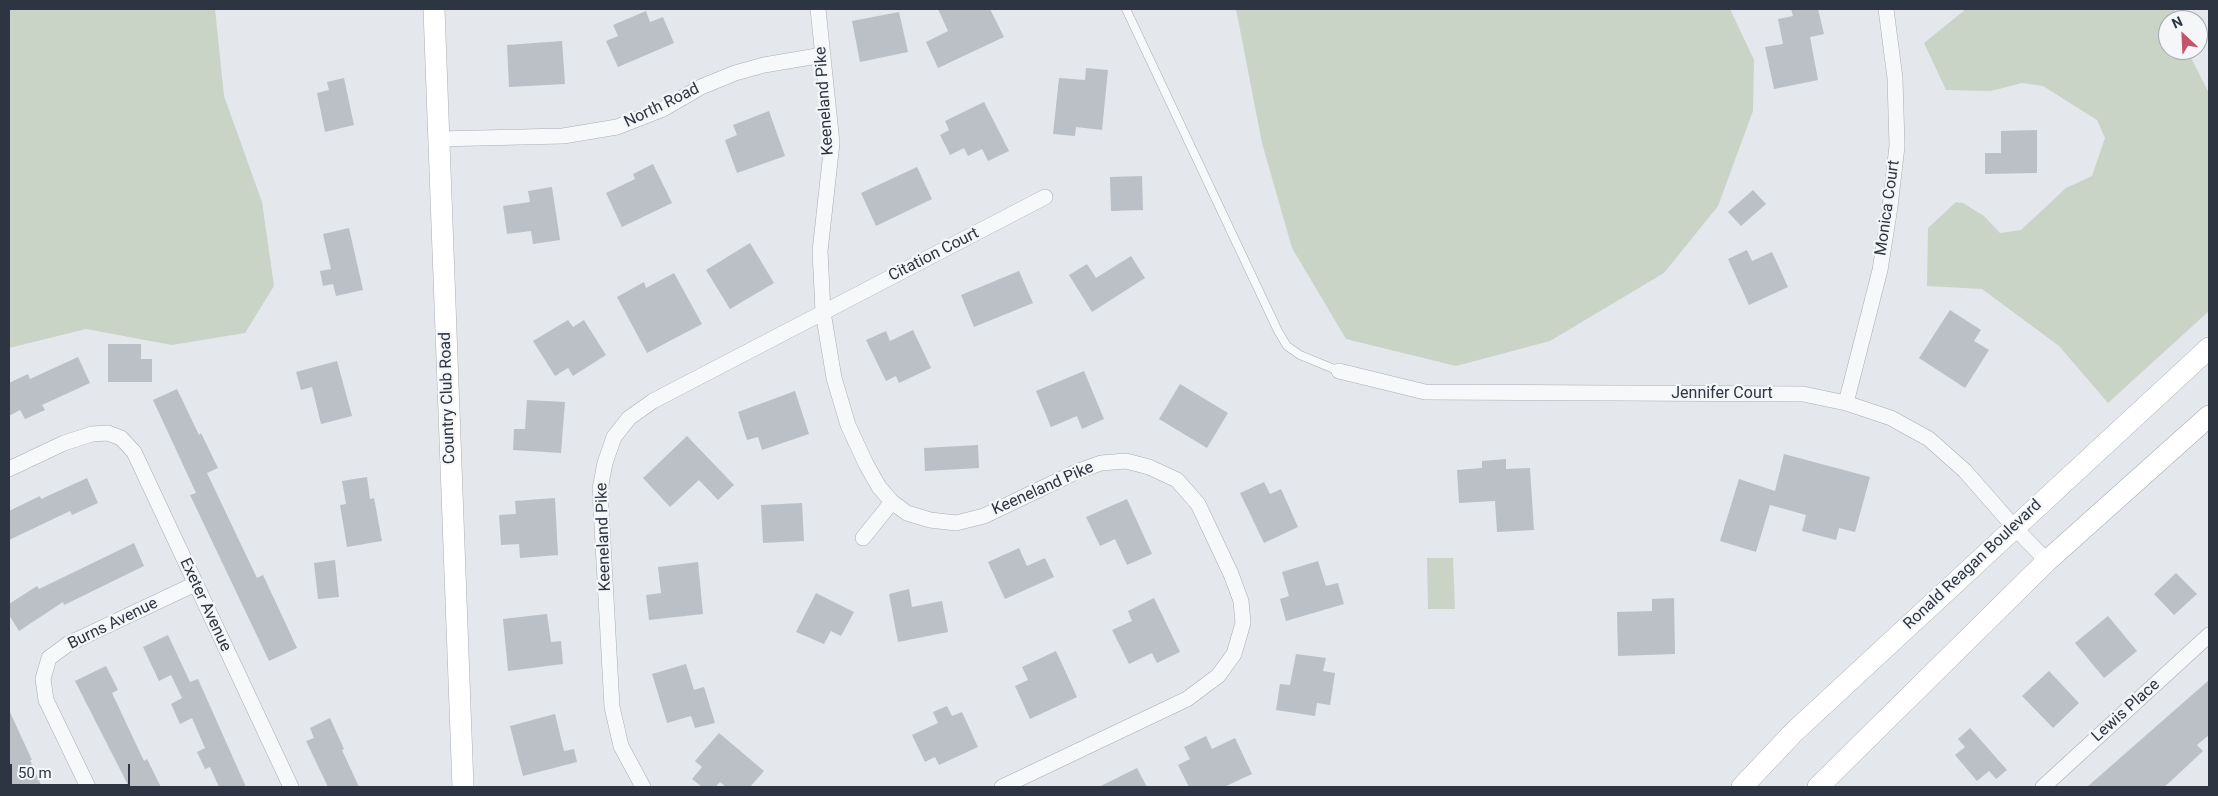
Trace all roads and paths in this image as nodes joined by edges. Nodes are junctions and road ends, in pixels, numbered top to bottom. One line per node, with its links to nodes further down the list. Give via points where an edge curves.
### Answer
1 (434, 9): 6 (main road, Country Club Road)
2 (818, 9): 5 (street, Keeneland Pike)
3 (1126, 9): 10 (lane, via 1278,331 1287,346 1300,355)
4 (1886, 9): 11 (street, Monica Court, via 1895,78 1896,155 1880,270)
5 (822, 56): 6 (street, North Road, via 735,73 701,86 663,109 617,127 563,136); 8 (street, Keeneland Pike, via 832,143 820,251)
6 (438, 140): 22 (main road, Country Club Road)
7 (1045, 197): 8 (street, Citation Court)
8 (823, 312): 14 (street, Keeneland Pike, via 834,378 848,424 866,464); 23 (street, Keeneland Pike, via 653,401 629,418 614,438 600,489 612,706 621,746)
9 (2209, 348): 15 (main road, Ronald Reagan Boulevard)
10 (1339, 371): 11 (street, Jennifer Court, via 1425,392 1803,394)
11 (1846, 403): 15 (street, Jennifer Court, via 1892,418 1929,439 1965,471)
12 (2209, 416): 17 (main road)
13 (9, 470): 18 (street, Exeter Avenue, via 64,443 92,434 108,433 121,438 134,452)
14 (892, 502): 16 (street); 24 (street, Keeneland Pike, via 907,513 956,523 984,516 1076,472 1101,463 1126,461 1150,467 1177,480 1198,504 1231,574 1241,601 1243,623 1234,654 1218,676 1186,699)
15 (2014, 527): 17 (street, Jennifer Court); 25 (main road, Ronald Reagan Boulevard, via 1794,732)
16 (863, 538)
17 (2047, 561): 26 (main road)
18 (195, 584): 20 (street, Burns Avenue, via 68,644 49,658 43,679 46,700); 21 (street, Exeter Avenue)
19 (2209, 636): 27 (street, Lewis Place)
20 (88, 787)
21 (291, 787)
22 (463, 787)
23 (643, 787)
24 (1002, 787)
25 (1742, 787)
26 (1818, 787)
27 (2043, 787)

